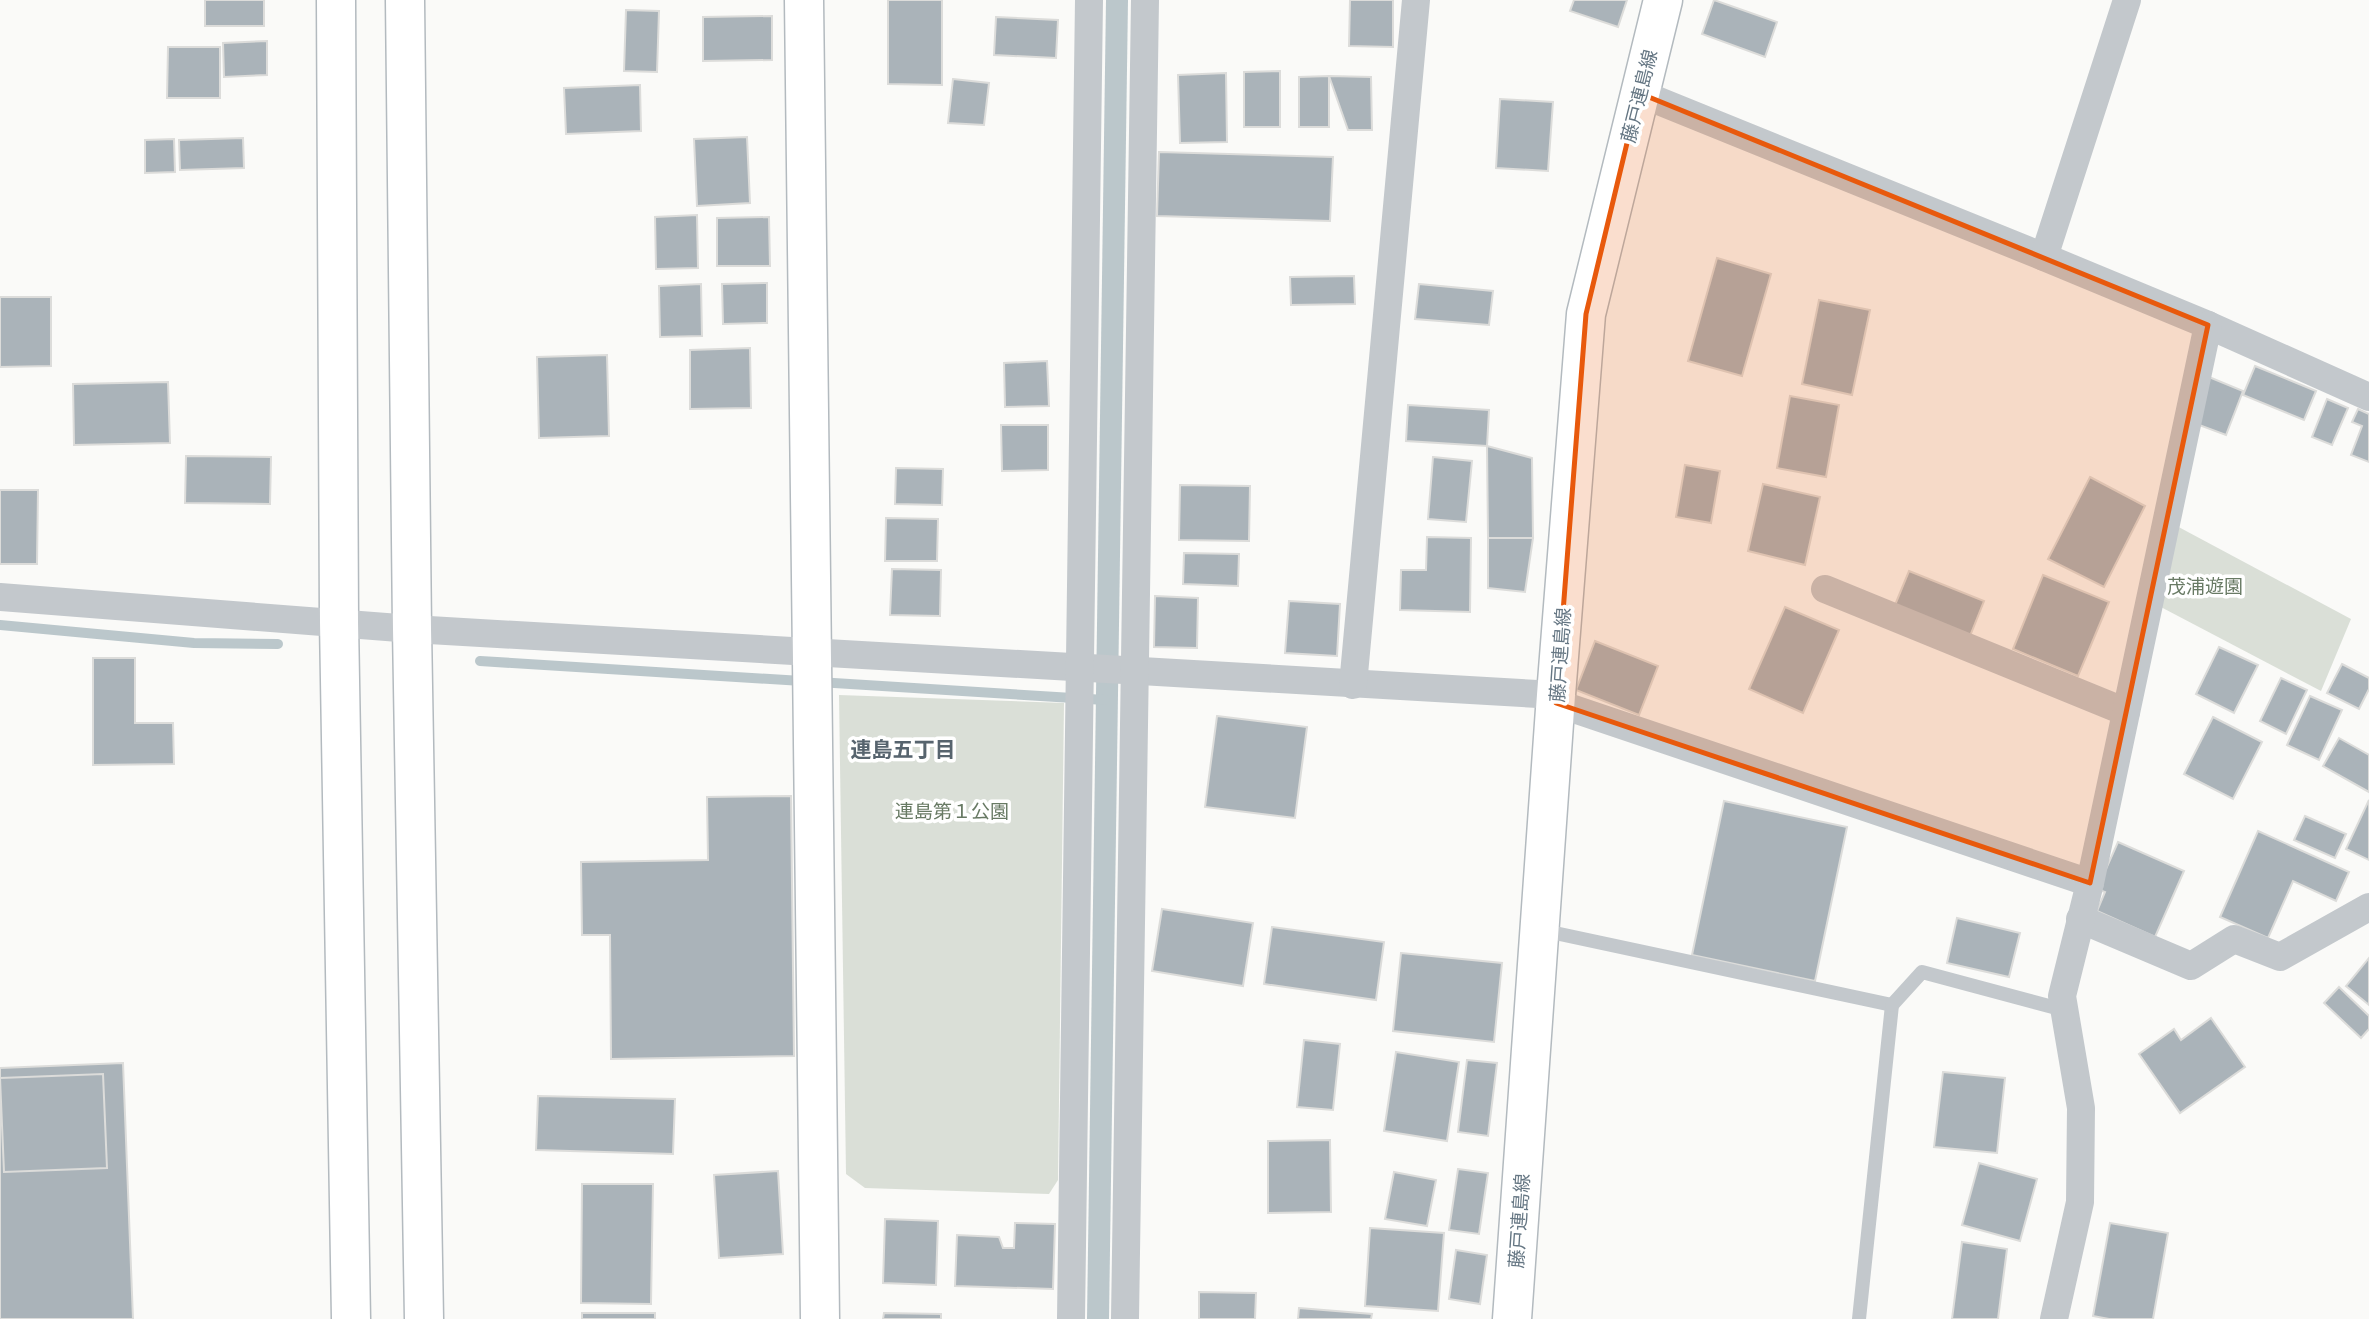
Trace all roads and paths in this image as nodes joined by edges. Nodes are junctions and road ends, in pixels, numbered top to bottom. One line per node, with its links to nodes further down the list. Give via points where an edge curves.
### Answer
1 (336, 0): 15 (street)
2 (405, 0): 16 (street)
3 (804, 0): 18 (street)
4 (1089, 0): 19 (street)
5 (1145, 0): 17 (street)
6 (1416, 0): 20 (street)
7 (1663, 0): 9 (street, 藤戸連島線)
8 (2127, 0): 10 (street)
9 (1639, 93): 10 (street); 21 (street, 藤戸連島線, via 1587,314)
10 (2044, 257): 11 (street)
11 (2208, 326): 12 (street); 22 (street)
12 (2369, 397)
13 (1825, 589): 22 (street)
14 (0, 597): 15 (street)
15 (339, 622): 16 (street); 29 (street)
16 (412, 629): 18 (street); 30 (street)
17 (1129, 669): 19 (street); 20 (street); 33 (street)
18 (814, 675): 19 (street); 31 (street)
19 (1082, 684): 32 (street)
20 (1353, 685): 21 (street)
21 (1556, 699): 23 (street); 26 (street, 藤戸連島線)
22 (2126, 712): 23 (street)
23 (2090, 883): 25 (street)
24 (2369, 907): 25 (street, via 2280,957 2234,939 2191,967)
25 (2080, 919): 28 (street, via 2062,996)
26 (1539, 930): 27 (lane); 34 (street, 藤戸連島線)
27 (1892, 1005): 28 (lane, via 1922,972); 35 (lane)
28 (2064, 1010): 36 (street, via 2081,1108 2080,1202)
29 (351, 1319)
30 (424, 1319)
31 (820, 1319)
32 (1071, 1319)
33 (1125, 1319)
34 (1512, 1319)
35 (1859, 1319)
36 (2054, 1319)

